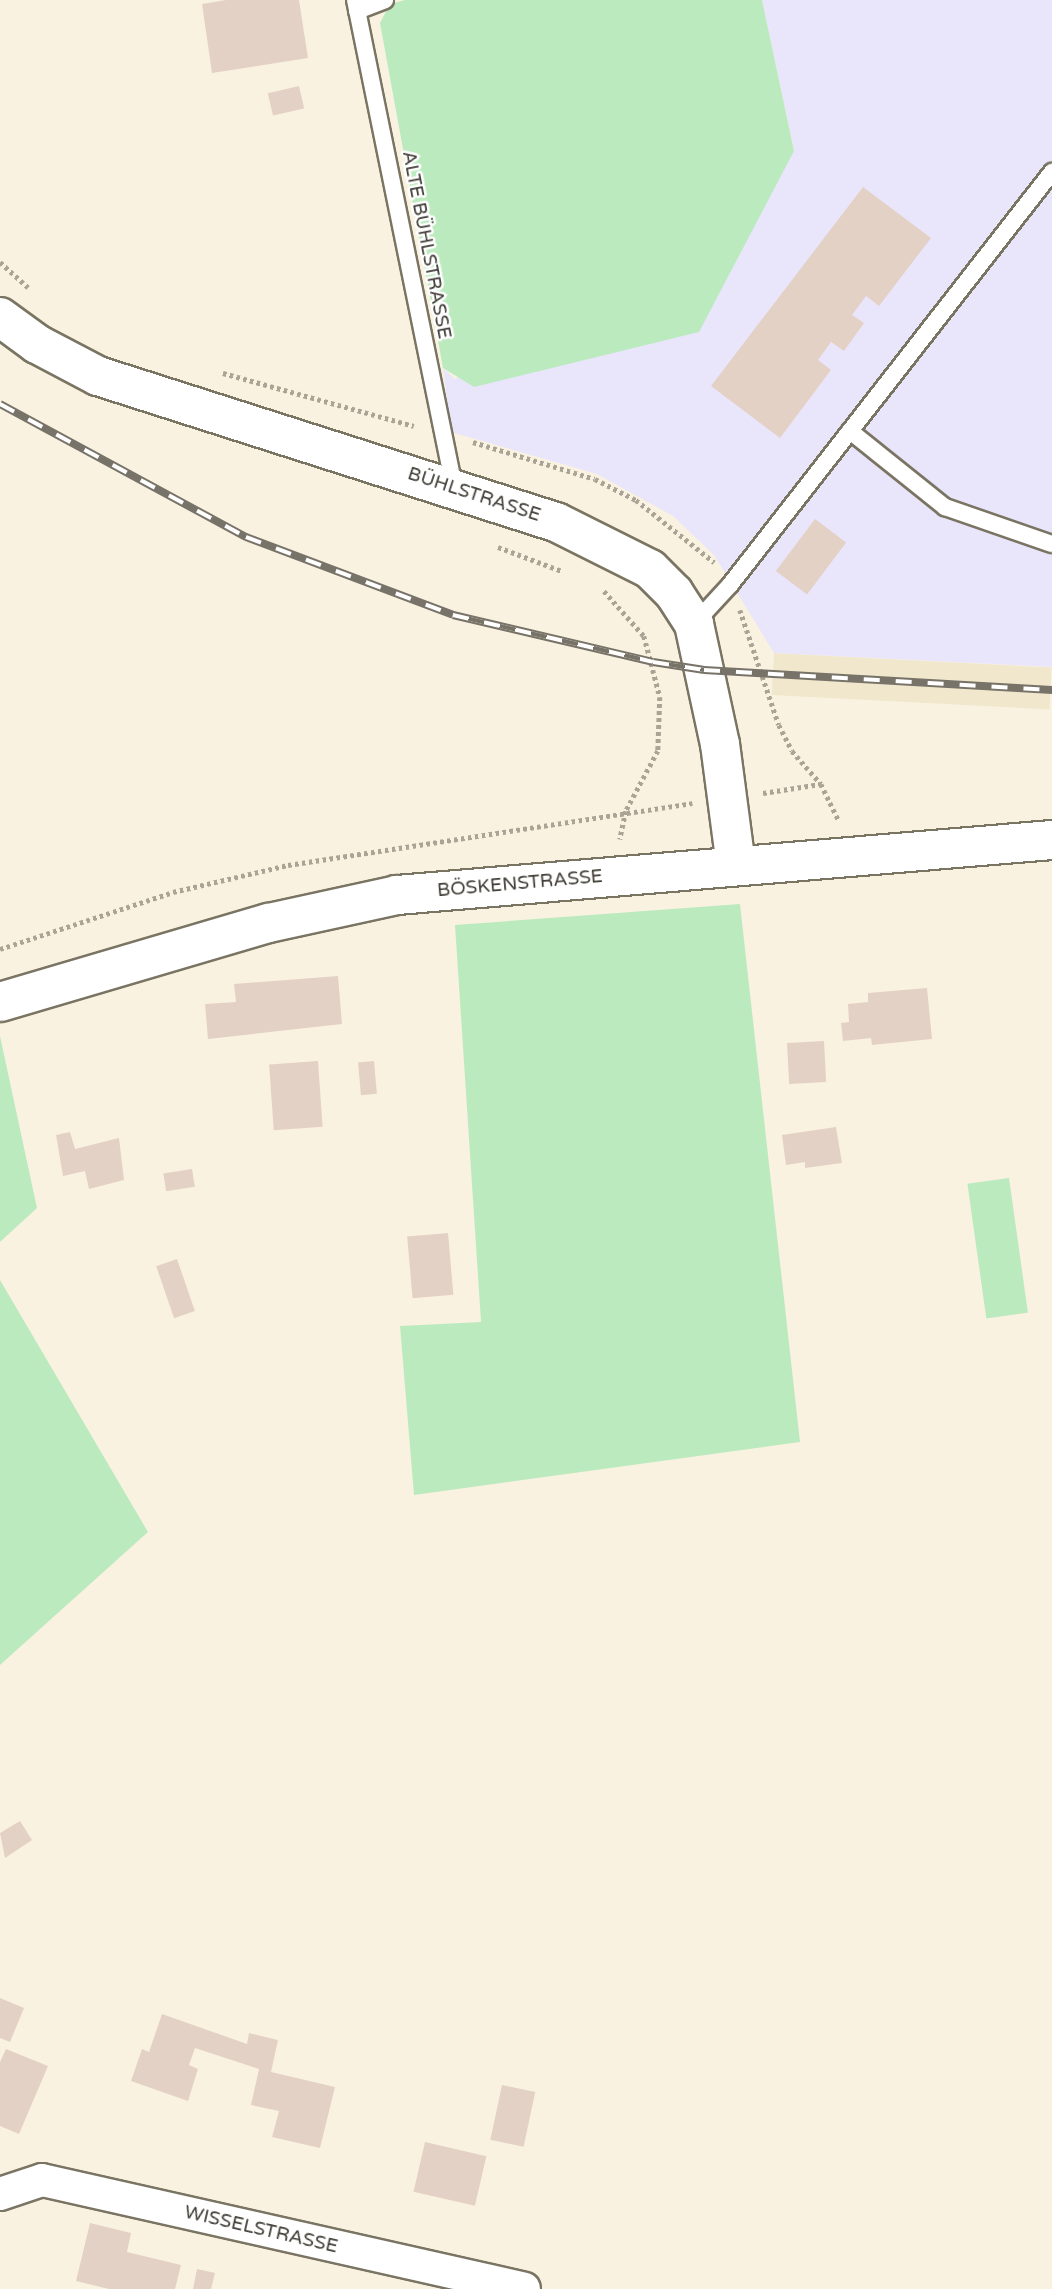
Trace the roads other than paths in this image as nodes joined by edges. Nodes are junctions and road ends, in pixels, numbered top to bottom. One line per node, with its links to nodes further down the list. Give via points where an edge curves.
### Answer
1 (385, 0): 2 (lane, ALTE BÜHLSTRASSE)
2 (356, 6): 6 (lane, ALTE BÜHLSTRASSE)
3 (1052, 172): 5 (lane)
4 (0, 317): 6 (main road, BÜHLSTRASSE, via 37,344 98,376)
5 (850, 431): 7 (lane, via 944,507); 8 (lane)
6 (454, 487): 8 (main road, BÜHLSTRASSE, via 608,545 650,569 674,593)
7 (1052, 544)
8 (694, 624): 10 (main road, BÜHLSTRASSE, via 720,744)
9 (1052, 840): 10 (main road, BÖSKENSTRASSE)
10 (736, 866): 11 (main road, BÖSKENSTRASSE, via 397,895 269,923)
11 (0, 1002)
12 (0, 2194): 13 (street, WISSELSTRASSE, via 42,2180)
13 (524, 2289)

